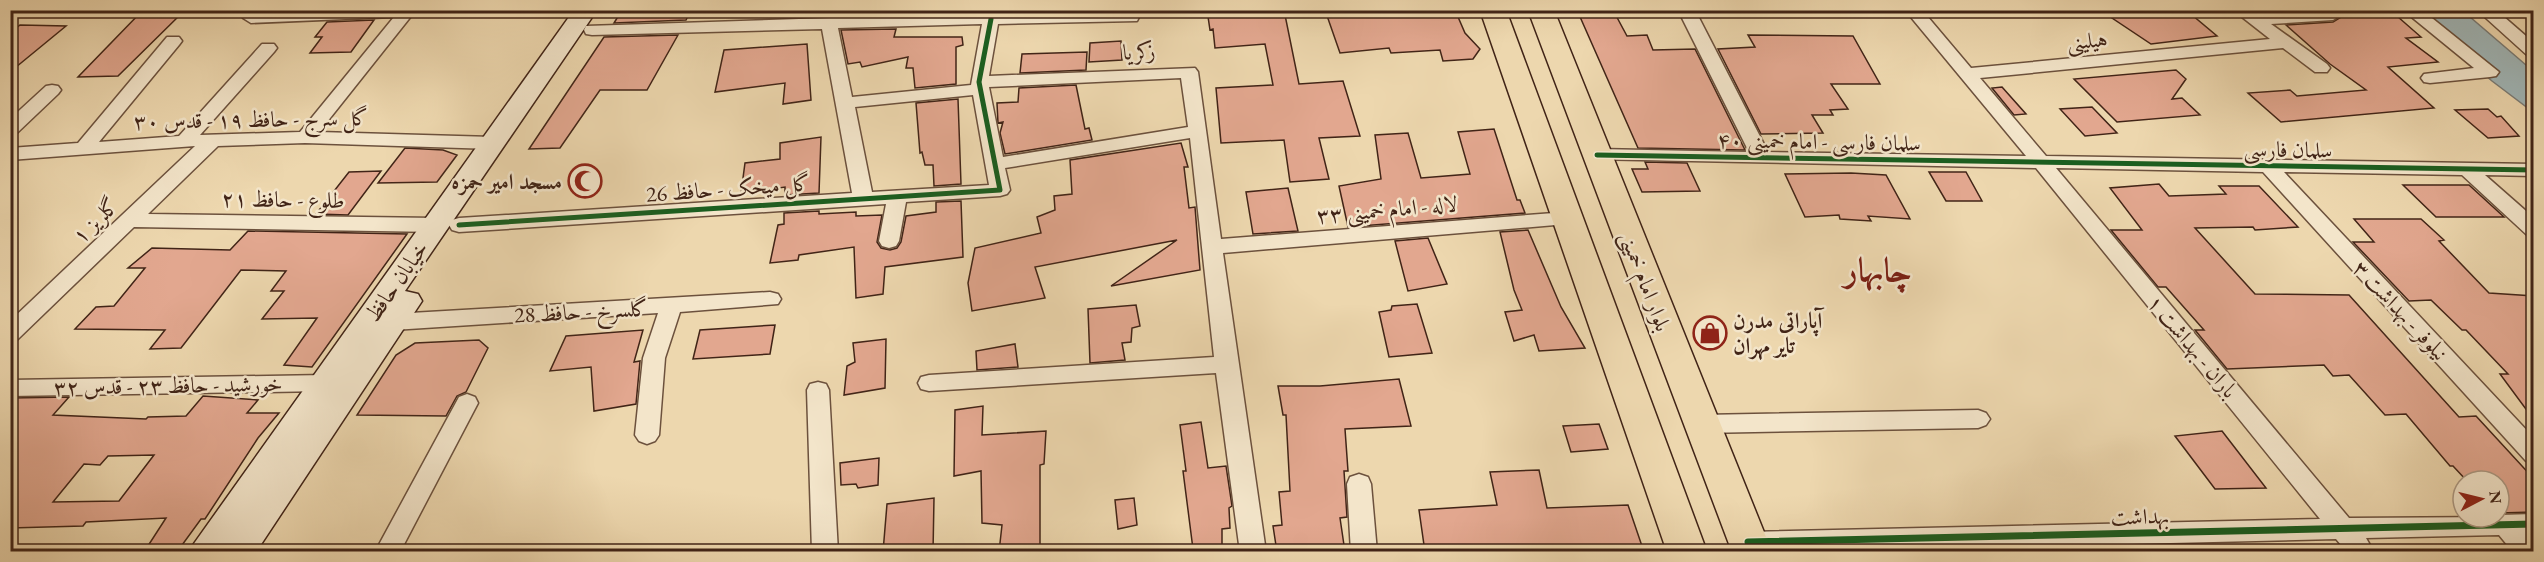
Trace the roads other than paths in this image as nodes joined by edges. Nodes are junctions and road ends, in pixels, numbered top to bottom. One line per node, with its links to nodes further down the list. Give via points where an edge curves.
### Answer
1 (1493, 10): 43 (main road)
2 (1540, 10): 33 (main road, بلوار امام خمینی)
3 (1686, 10): 35 (street)
4 (1913, 10): 21 (street, باران - بهداشت ۱)
5 (2328, 10): 9 (street, via 2333,15)
6 (2411, 10): 22 (street, via 2490,72)
7 (2485, 10): 19 (street)
8 (408, 11): 13 (street); 28 (street)
9 (2247, 15): 17 (street)
10 (595, 17): 11 (street); 31 (main road, خیابان حافظ); 45 (main road, خیابان حافظ)
11 (802, 17): 15 (street)
12 (1131, 17): 14 (street)
13 (251, 18)
14 (991, 19): 15 (street); 23 (street)
15 (829, 23): 25 (street)
16 (173, 41): 32 (street)
17 (2283, 43): 20 (street); 21 (street, هیلینی)
18 (268, 48): 30 (street)
19 (2534, 52)
20 (2321, 68)
21 (1966, 74): 36 (street, باران - بهداشت ۱)
22 (2430, 78)
23 (980, 86): 25 (street); 27 (street, زکریا, via 1189,72); 37 (street)
24 (52, 90): 26 (street)
25 (843, 103): 42 (street)
26 (10, 129)
27 (1198, 130): 37 (street); 48 (street, زکریا)
28 (305, 137): 29 (street, گل سرج - حافظ ۱۹ - قدس ۳۰); 31 (street, گل سرج - حافظ ۱۹ - قدس ۳۰)
29 (213, 140): 30 (street, گل سرج - حافظ ۱۹ - قدس ۳۰); 44 (street, گلریز ۱)
30 (183, 141): 32 (street, گل سرج - حافظ ۱۹ - قدس ۳۰)
31 (493, 143): 45 (main road, خیابان حافظ)
32 (83, 149): 34 (street, گل سرج - حافظ ۱۹ - قدس ۳۰)
33 (1597, 155): 35 (street, سلمان فارسی - امام خمینی ۴۰); 60 (main road, بلوار امام خمینی)
34 (14, 156)
35 (1762, 158): 36 (street, سلمان فارسی - امام خمینی ۴۰)
36 (2041, 162): 38 (street, سلمان فارسی); 67 (street, باران - بهداشت ۱)
37 (994, 164): 41 (street, گل میخک - حافظ 26, via 1000,190)
38 (2268, 166): 39 (street, سلمان فارسی); 62 (street, نیلوفر - بهداشت ۳)
39 (2468, 170): 40 (street, سلمان فارسی); 46 (street)
40 (2534, 170)
41 (898, 195): 42 (street, گل میخک - حافظ 26); 47 (street)
42 (863, 197): 45 (street, گل میخک - حافظ 26)
43 (1567, 218): 48 (street, لاله - امام خمینی ۳۳); 76 (main road)
44 (129, 220): 45 (street, طلوع - حافظ ۲۱); 52 (street, گلریز ۱)
45 (447, 225): 51 (main road, خیابان حافظ); 54 (main road, خیابان حافظ)
46 (2534, 230)
47 (889, 241)
48 (1211, 248): 53 (street, زکریا)
49 (770, 299): 50 (street, گلسرخ - حافظ 28)
50 (671, 306): 51 (street, گلسرخ - حافظ 28); 61 (street, via 654,358)
51 (393, 322): 71 (main road, خیابان حافظ)
52 (10, 334)
53 (1226, 364): 55 (street); 74 (street, زکریا)
54 (325, 383): 56 (street, خورشید - حافظ ۲۳ - قدس ۳۲); 70 (main road, خیابان حافظ)
55 (929, 383)
56 (10, 388)
57 (818, 390): 73 (street)
58 (467, 403): 72 (street)
59 (1978, 419): 60 (street)
60 (1702, 424): 69 (main road, بلوار امام خمینی)
61 (647, 435)
62 (2534, 454)
63 (1359, 484): 75 (street)
64 (2534, 524): 65 (street, بهداشت)
65 (2511, 525)
66 (2451, 526): 67 (street, بهداشت)
67 (2344, 529): 69 (street, بهداشت); 77 (street, باران - بهداشت ۱)
68 (2509, 529): 78 (street)
69 (1750, 547)
70 (206, 552)
71 (236, 552)
72 (387, 552)
73 (825, 552)
74 (1253, 552)
75 (1364, 552)
76 (1687, 552)
77 (2362, 552)
78 (2528, 552)

